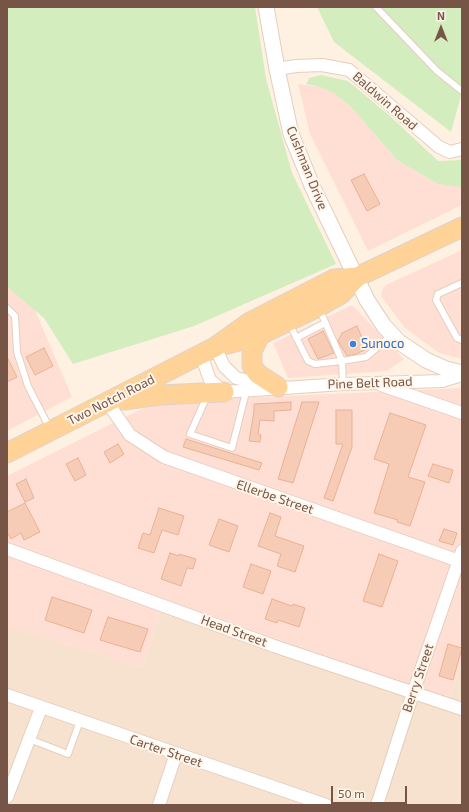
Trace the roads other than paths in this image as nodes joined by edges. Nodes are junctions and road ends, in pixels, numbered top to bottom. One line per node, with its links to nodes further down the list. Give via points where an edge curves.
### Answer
1 (266, 7): 3 (street, Cushman Drive)
2 (376, 7): 4 (lane, via 437,71)
3 (277, 69): 5 (street, Baldwin Road, via 322,65 349,70 439,147 450,152); 7 (street, Cushman Drive, via 291,134 313,188)
4 (462, 91)
5 (462, 149)
6 (462, 227): 7 (main road, Two Notch Road)
7 (357, 277): 10 (main road, Two Notch Road); 13 (street, Cushman Drive, via 370,305); 15 (main road, Two Notch Road, via 334,279 250,322)
8 (462, 283): 14 (lane, via 438,294 436,300 457,338)
9 (7, 308): 25 (lane, via 15,316 17,352 28,386)
10 (322, 315): 11 (main road, Two Notch Road); 16 (lane)
11 (292, 330): 12 (main road, Two Notch Road); 16 (lane, via 308,361 315,364)
12 (260, 335): 15 (main road, Two Notch Road); 20 (main road, via 252,351 252,366 258,374)
13 (392, 336): 16 (lane, via 366,357); 17 (street, Cushman Drive, via 426,360)
14 (462, 340)
15 (208, 351): 20 (street, Pine Belt Road, via 236,378); 22 (street, via 210,380); 23 (main road, Two Notch Road)
16 (342, 361): 19 (lane)
17 (462, 374): 18 (street, Pine Belt Road, via 442,381)
18 (375, 383): 19 (street, Pine Belt Road); 24 (street)
19 (343, 384): 20 (street, Pine Belt Road)
20 (278, 387): 21 (street, Pine Belt Road)
21 (246, 392): 22 (street, Pine Belt Road); 22 (lane, via 232,448 190,434)
22 (216, 393): 23 (main road, via 160,395)
23 (107, 402): 25 (main road, Two Notch Road); 28 (street, Ellerbe Street, via 130,435 164,457)
24 (462, 413)
25 (51, 431): 26 (main road, Two Notch Road)
26 (7, 453)
27 (7, 549): 29 (street, Head Street, via 274,646)
28 (461, 558): 29 (street, Berry Street)
29 (413, 693): 32 (street, Head Street); 39 (street, Berry Street)
30 (7, 696): 31 (street, Carter Street)
31 (41, 708): 33 (street, Carter Street); 34 (street)
32 (462, 709)
33 (80, 721): 34 (lane, via 68,754); 35 (street, Carter Street)
34 (29, 739): 36 (street)
35 (176, 754): 37 (street); 38 (street, Carter Street)
36 (7, 797)
37 (159, 805)
38 (326, 805)
39 (377, 805)

